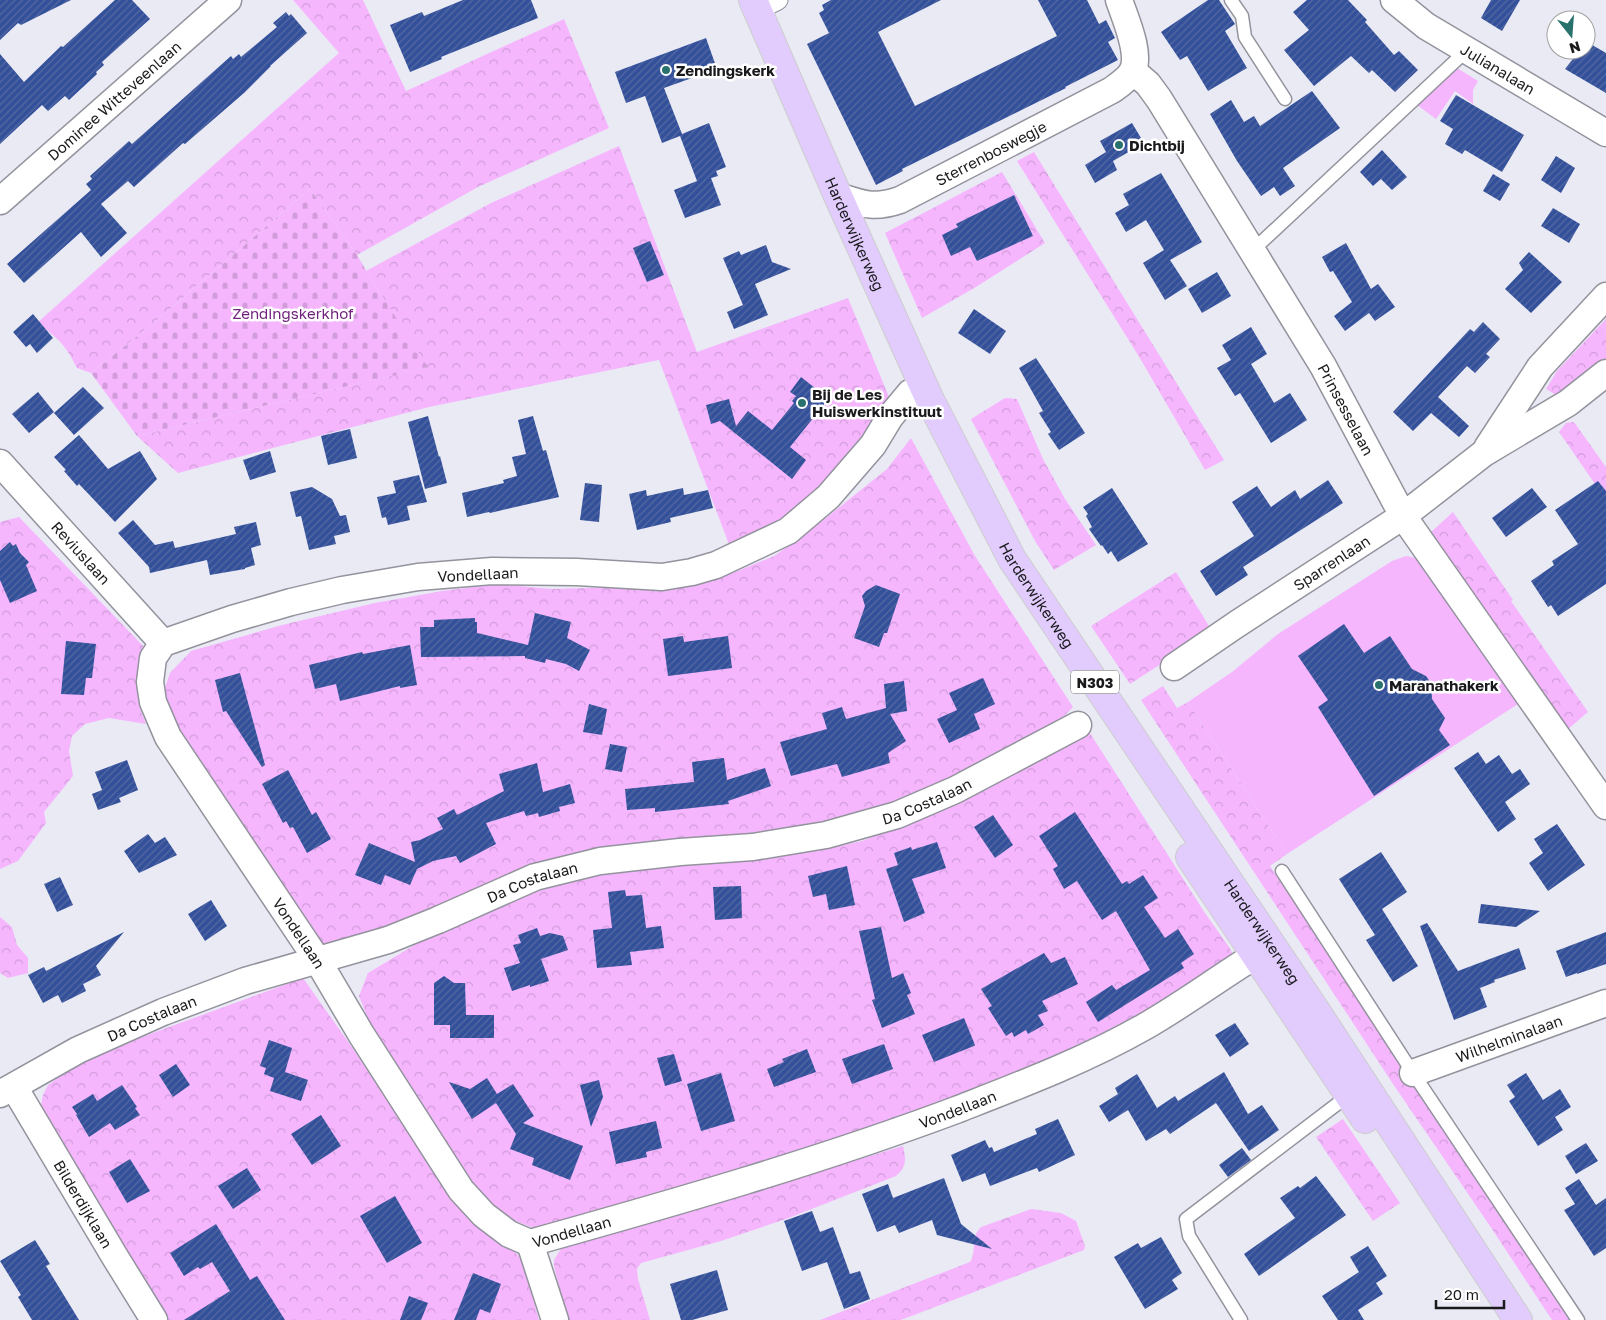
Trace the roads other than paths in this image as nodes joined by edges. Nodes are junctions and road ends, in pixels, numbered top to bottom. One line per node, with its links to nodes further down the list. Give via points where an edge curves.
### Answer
1 (228, 0): 12 (street, Dominee Witteveenlaan)
2 (739, 0): 16 (main road, Harderwijkerweg / N303, via 836,230)
3 (1119, 0): 8 (street, via 1134,47 1136,60)
4 (1231, 0): 9 (lane, via 1242,16 1245,37)
5 (1394, 0): 7 (street, Julianalaan, via 1426,26)
6 (767, 1): 11 (main road, Harderwijkerweg / N303)
7 (1466, 51): 10 (street, Julianalaan); 13 (lane)
8 (1133, 71): 11 (street, Sterrenboswegje, via 1112,90 900,200 872,205); 13 (street, Prinsesselaan, via 1159,100)
9 (1285, 99)
10 (1606, 133)
11 (838, 196): 36 (main road, Harderwijkerweg / N303, via 929,398 1012,559 1320,1015)
12 (0, 201)
13 (1252, 251): 19 (street, Prinsesselaan, via 1323,366)
14 (1606, 296): 17 (street, Sparrenlaan, via 1540,367)
15 (1606, 373): 17 (street, Sparrenlaan, via 1568,403)
16 (910, 393): 20 (street, Vondellaan, via 873,445 828,498 788,531 716,565 662,577 492,571 418,577 291,602); 30 (main road, Harderwijkerweg / N303, via 1000,566)
17 (1484, 453): 19 (street, Sparrenlaan)
18 (0, 463): 20 (street, Reviuslaan)
19 (1403, 516): 21 (street, Sparrenlaan); 23 (street, Prinsesselaan)
20 (162, 643): 25 (street, Vondellaan, via 153,658 150,682 153,702 168,737)
21 (1174, 667)
22 (1078, 725): 25 (street, Da Costalaan, via 955,790 897,815 826,836 753,847 600,860 535,877 388,940)
23 (1606, 806)
24 (1282, 871): 28 (lane)
25 (318, 961): 29 (street, Da Costalaan, via 245,981 162,1012 78,1050); 31 (street, Vondellaan, via 461,1190 484,1215 509,1234)
26 (1245, 962): 31 (street, Vondellaan, via 1144,1027 1026,1083 900,1131 817,1158 688,1199)
27 (1606, 1003): 28 (street, Wilhelminalaan)
28 (1414, 1073): 37 (lane)
29 (7, 1090): 32 (street, Bilderdijklaan)
30 (1349, 1095): 34 (lane, via 1186,1219 1189,1236); 35 (main road, Harderwijkerweg / N303)
31 (530, 1243): 33 (street)
32 (154, 1320)
33 (554, 1320)
34 (1241, 1320)
35 (1496, 1320)
36 (1518, 1320)
37 (1578, 1320)

